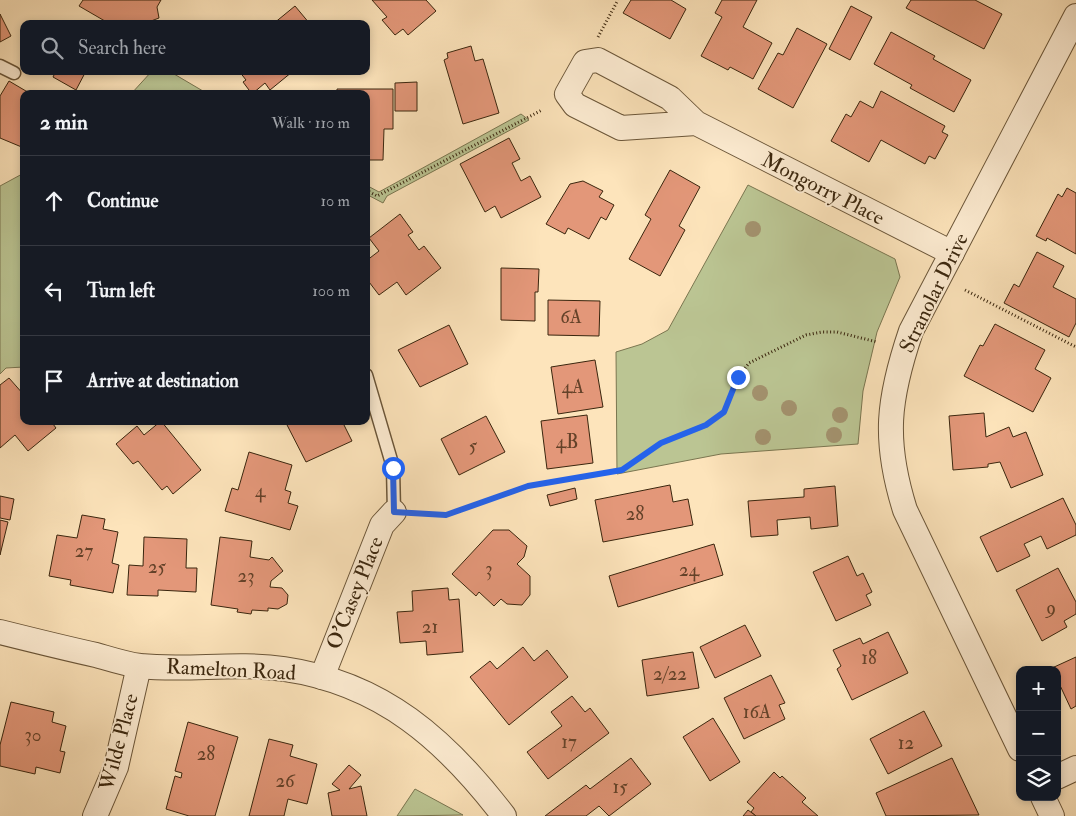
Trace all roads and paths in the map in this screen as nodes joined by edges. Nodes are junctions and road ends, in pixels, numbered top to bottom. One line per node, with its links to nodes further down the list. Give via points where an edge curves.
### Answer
1 (618, 0): 3 (path)
2 (1076, 16): 9 (street, Stranolar Drive)
3 (596, 41)
4 (0, 66): 5 (lane)
5 (14, 73)
6 (542, 110): 8 (path, via 377,196)
7 (696, 123): 7 (street, Mongorry Place, via 621,128 575,105 567,94 586,62 598,60 670,98); 9 (street, Mongorry Place)
8 (370, 192)
9 (952, 253): 18 (street, Stranolar Drive, via 911,330 894,384 890,421 892,455 897,485 906,510)
10 (965, 290): 12 (path)
11 (877, 342): 14 (path, via 837,332 822,332 806,335 749,363 738,377 724,412 706,425 661,443 622,470 528,486 446,515)
12 (1076, 347)
13 (370, 389): 14 (lane, via 393,468)
14 (394, 512): 17 (street, O'Casey Place, via 382,526)
15 (0, 632): 16 (street, Ramelton Road)
16 (139, 666): 17 (street, Ramelton Road, via 283,669); 22 (street, Wilde Place, via 116,767)
17 (322, 677): 23 (street, Ramelton Road, via 384,703 428,732 462,764)
18 (1016, 740)
19 (1076, 768): 20 (street)
20 (1061, 775)
21 (1045, 801): 24 (street)
22 (95, 816)
23 (504, 816)
24 (1052, 816)

